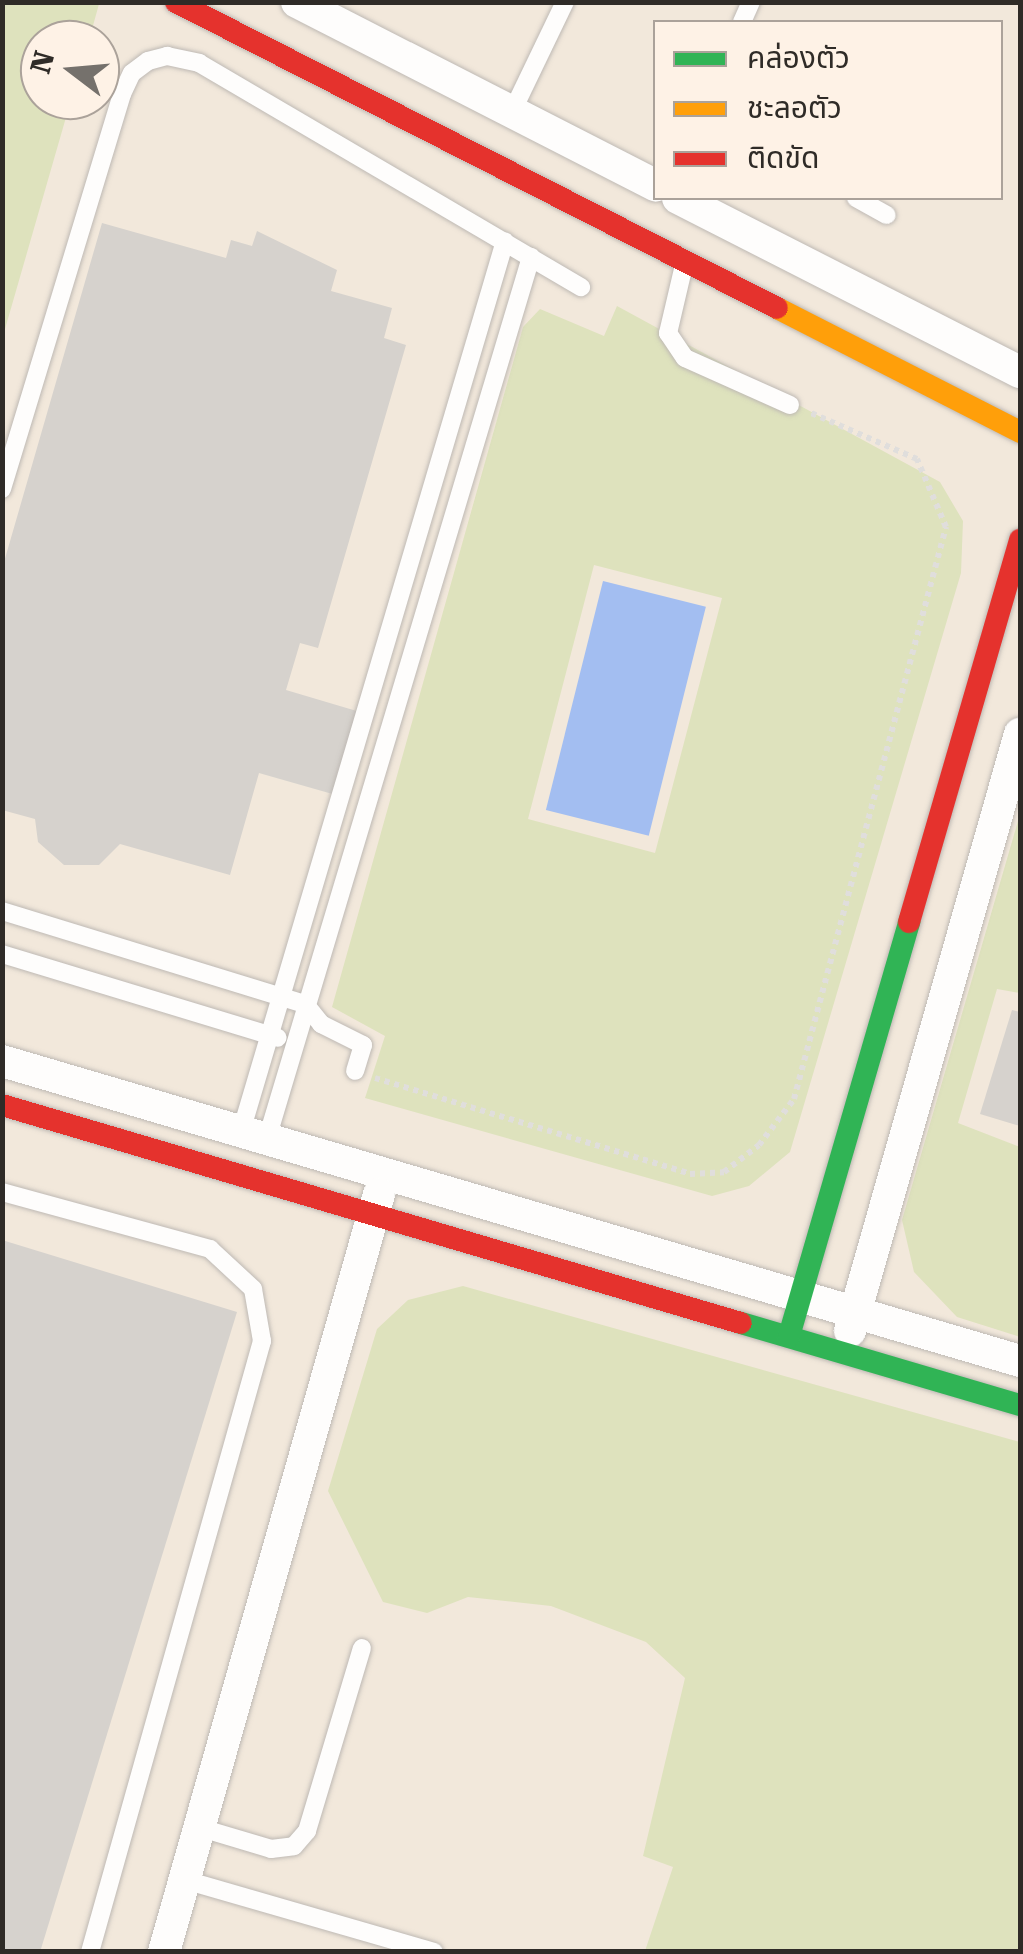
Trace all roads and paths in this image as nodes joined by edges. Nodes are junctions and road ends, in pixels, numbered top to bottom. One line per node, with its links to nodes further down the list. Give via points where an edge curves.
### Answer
1 (176, 2): 11 (street)
2 (297, 2): 4 (street)
3 (565, 2): 4 (lane)
4 (512, 112): 5 (street)
5 (653, 184)
6 (682, 200): 13 (street)
7 (860, 200): 8 (lane)
8 (887, 215)
9 (505, 241): 10 (lane); 16 (lane, via 199,63 166,56 148,62 132,73 122,94); 21 (lane)
10 (531, 257): 12 (lane); 22 (lane)
11 (685, 260): 14 (lane, via 668,333 685,358); 15 (street)
12 (581, 287)
13 (1020, 372)
14 (790, 404): 26 (path, via 917,459 946,527 794,1099 760,1145 724,1172 690,1174)
15 (1020, 432)
16 (2, 489)
17 (1020, 540): 34 (street, via 999,637)
18 (1020, 734): 35 (street)
19 (2, 911): 21 (lane)
20 (2, 954): 23 (lane)
21 (282, 995): 22 (lane); 23 (lane)
22 (305, 1004): 24 (lane); 26 (lane, via 321,1024 363,1045)
23 (268, 1035): 24 (lane); 28 (lane)
24 (293, 1043): 28 (lane)
25 (2, 1061): 28 (street)
26 (355, 1071)
27 (2, 1105): 29 (street)
28 (255, 1132): 29 (lane); 30 (street); 31 (lane)
29 (230, 1169): 31 (street)
30 (386, 1171): 33 (street); 34 (street)
31 (256, 1176): 33 (street)
32 (2, 1192): 43 (lane, via 210,1249 252,1289 262,1341)
33 (374, 1212): 36 (street); 41 (street)
34 (801, 1295): 35 (street); 36 (street)
35 (856, 1311): 37 (street); 38 (street)
36 (789, 1336): 37 (street)
37 (844, 1352): 39 (street)
38 (1020, 1361)
39 (1020, 1405)
40 (362, 1648): 41 (lane, via 307,1832 294,1846 271,1849)
41 (200, 1828): 42 (street)
42 (185, 1880): 44 (street); 45 (lane)
43 (90, 1952)
44 (164, 1952)
45 (434, 1952)

